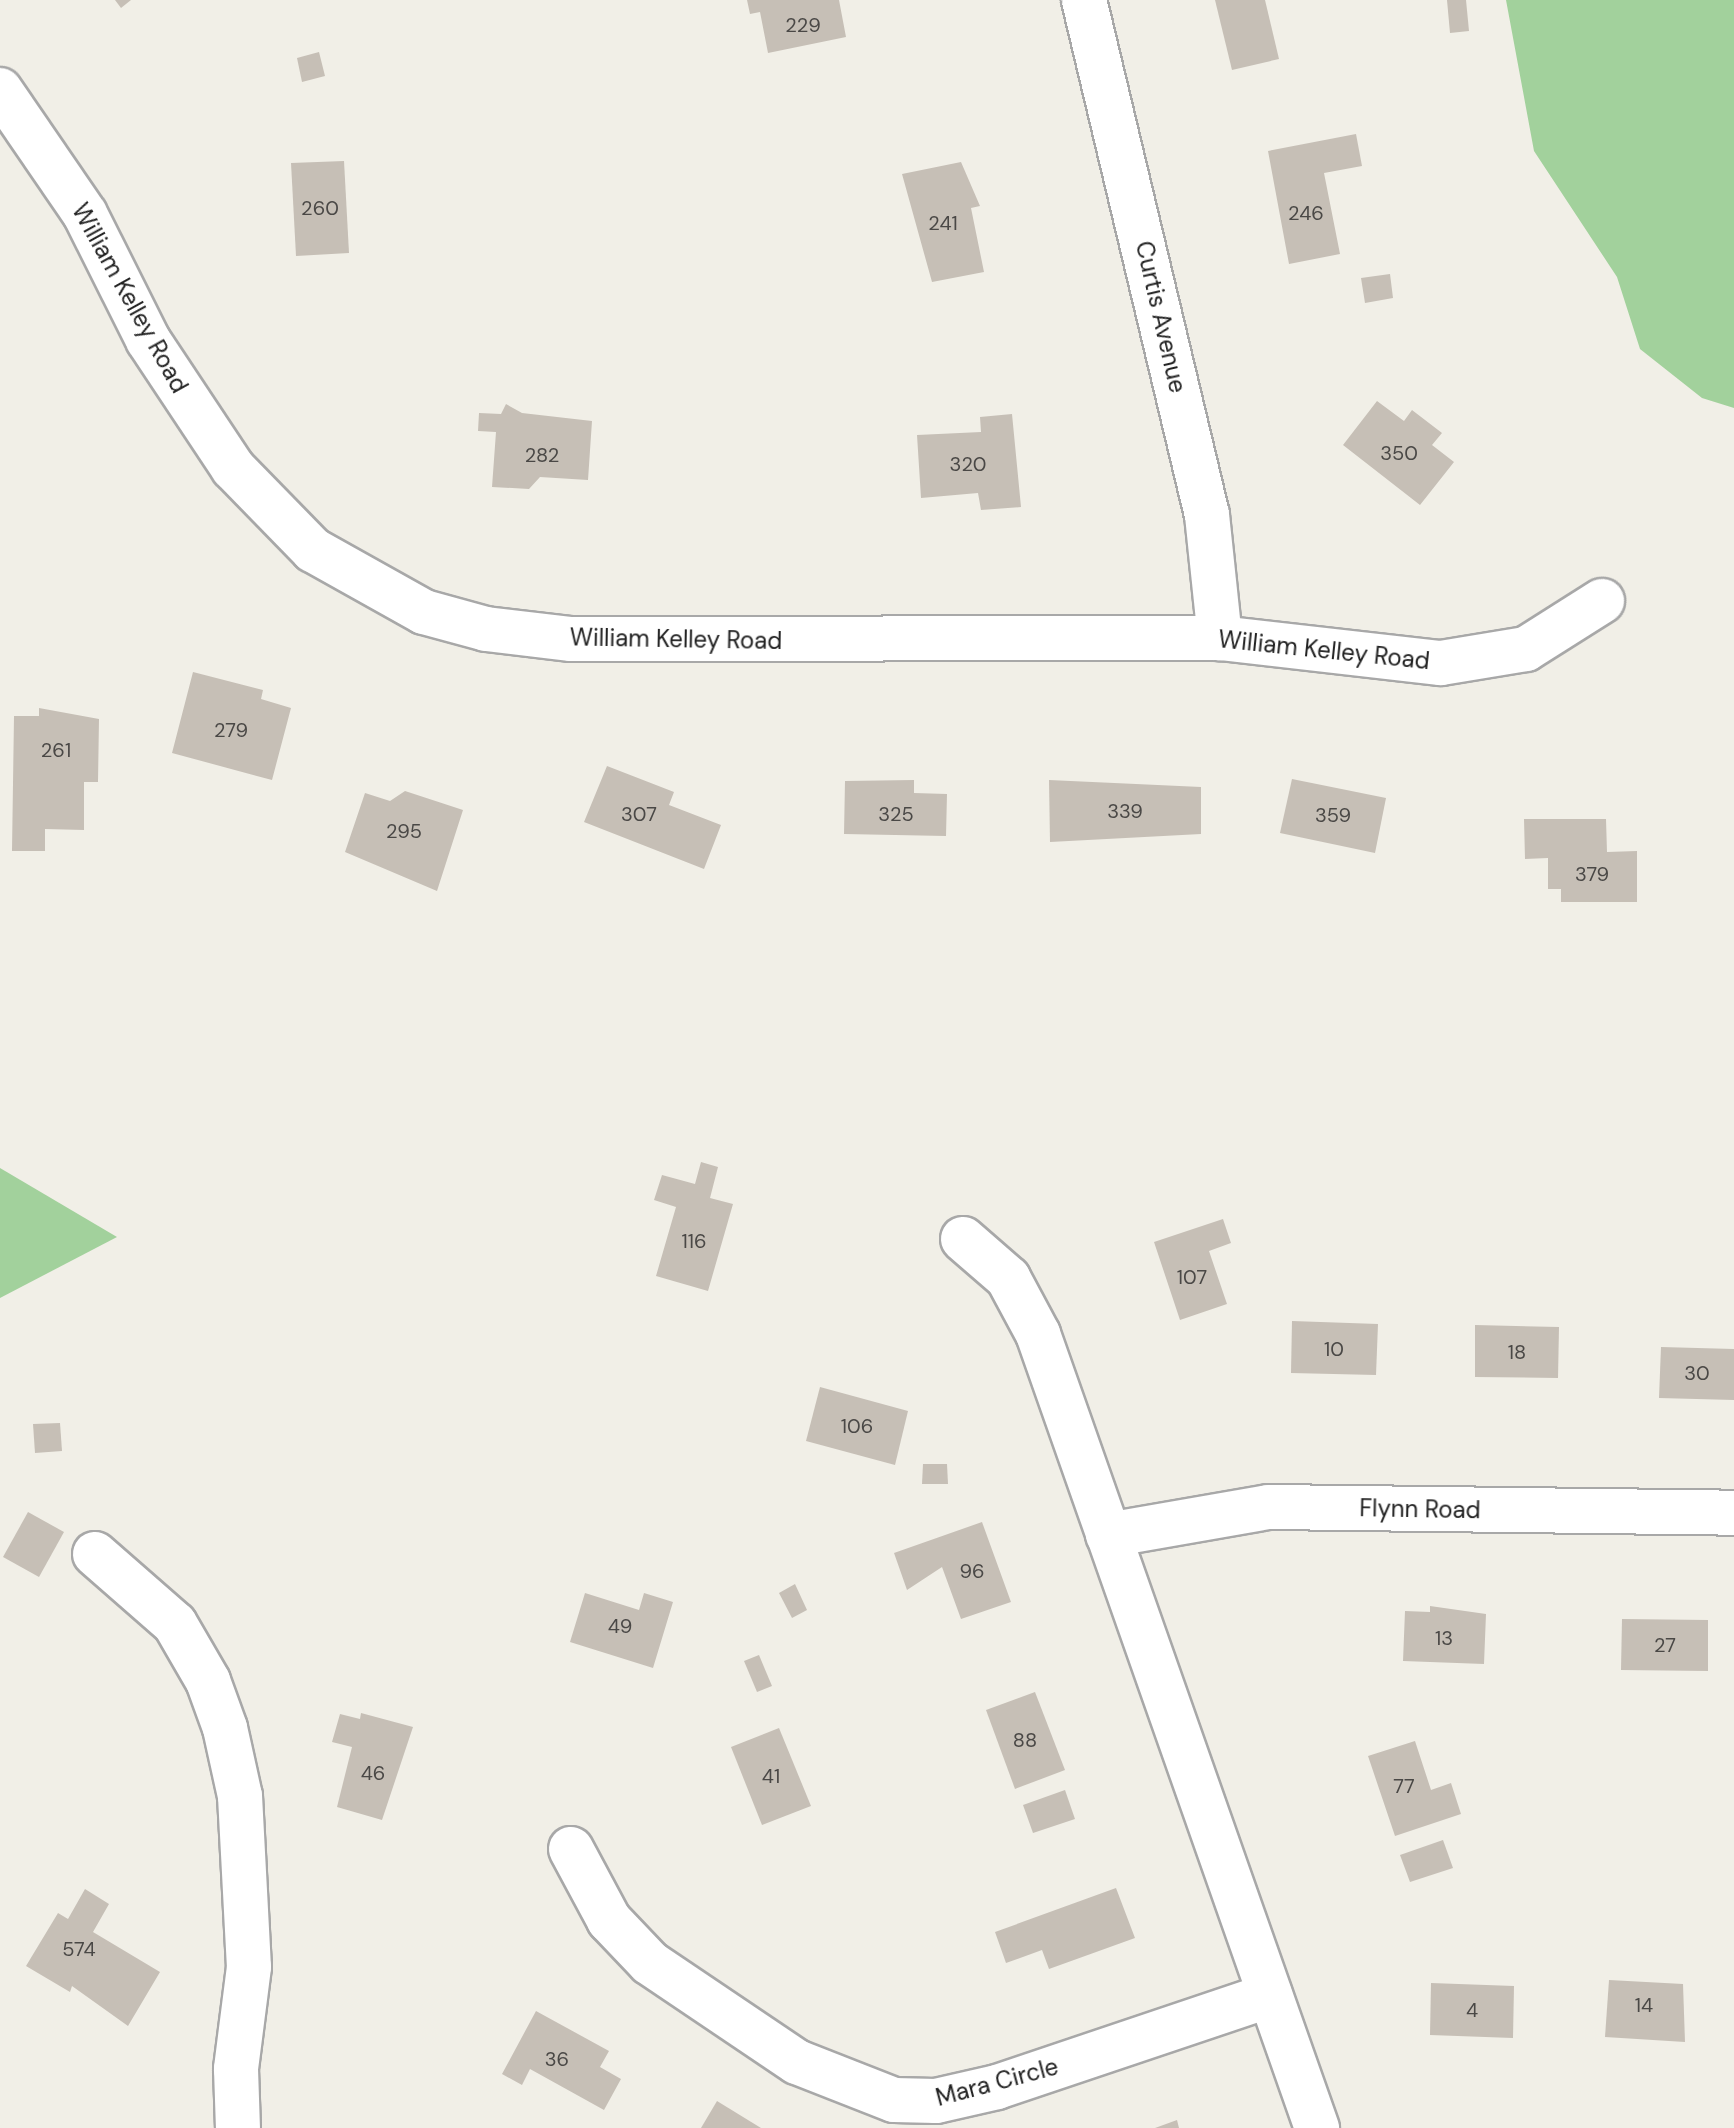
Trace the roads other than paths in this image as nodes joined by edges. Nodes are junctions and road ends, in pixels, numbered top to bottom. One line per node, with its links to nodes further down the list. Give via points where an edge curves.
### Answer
1 (1084, 0): 4 (street, Curtis Avenue, via 1207,515)
2 (0, 90): 4 (street, William Kelley Road, via 85,214 148,340 233,468 313,550 424,612 486,629 571,639)
3 (1602, 601): 4 (street, William Kelley Road, via 1526,649 1494,658 1441,663)
4 (1220, 638)
5 (963, 1239): 7 (street, via 1008,1278 1038,1334)
6 (1734, 1513): 7 (street, Flynn Road, via 1268,1507)
7 (1108, 1535): 10 (street)
8 (95, 1554): 11 (street, via 175,1624 208,1681 225,1728 240,1796 249,1967 236,2069)
9 (571, 1849): 10 (street, Mara Circle, via 609,1920 650,1963 797,2062 894,2100 936,2101 997,2087)
10 (1270, 1995): 12 (street)
11 (238, 2128)
12 (1317, 2128)

